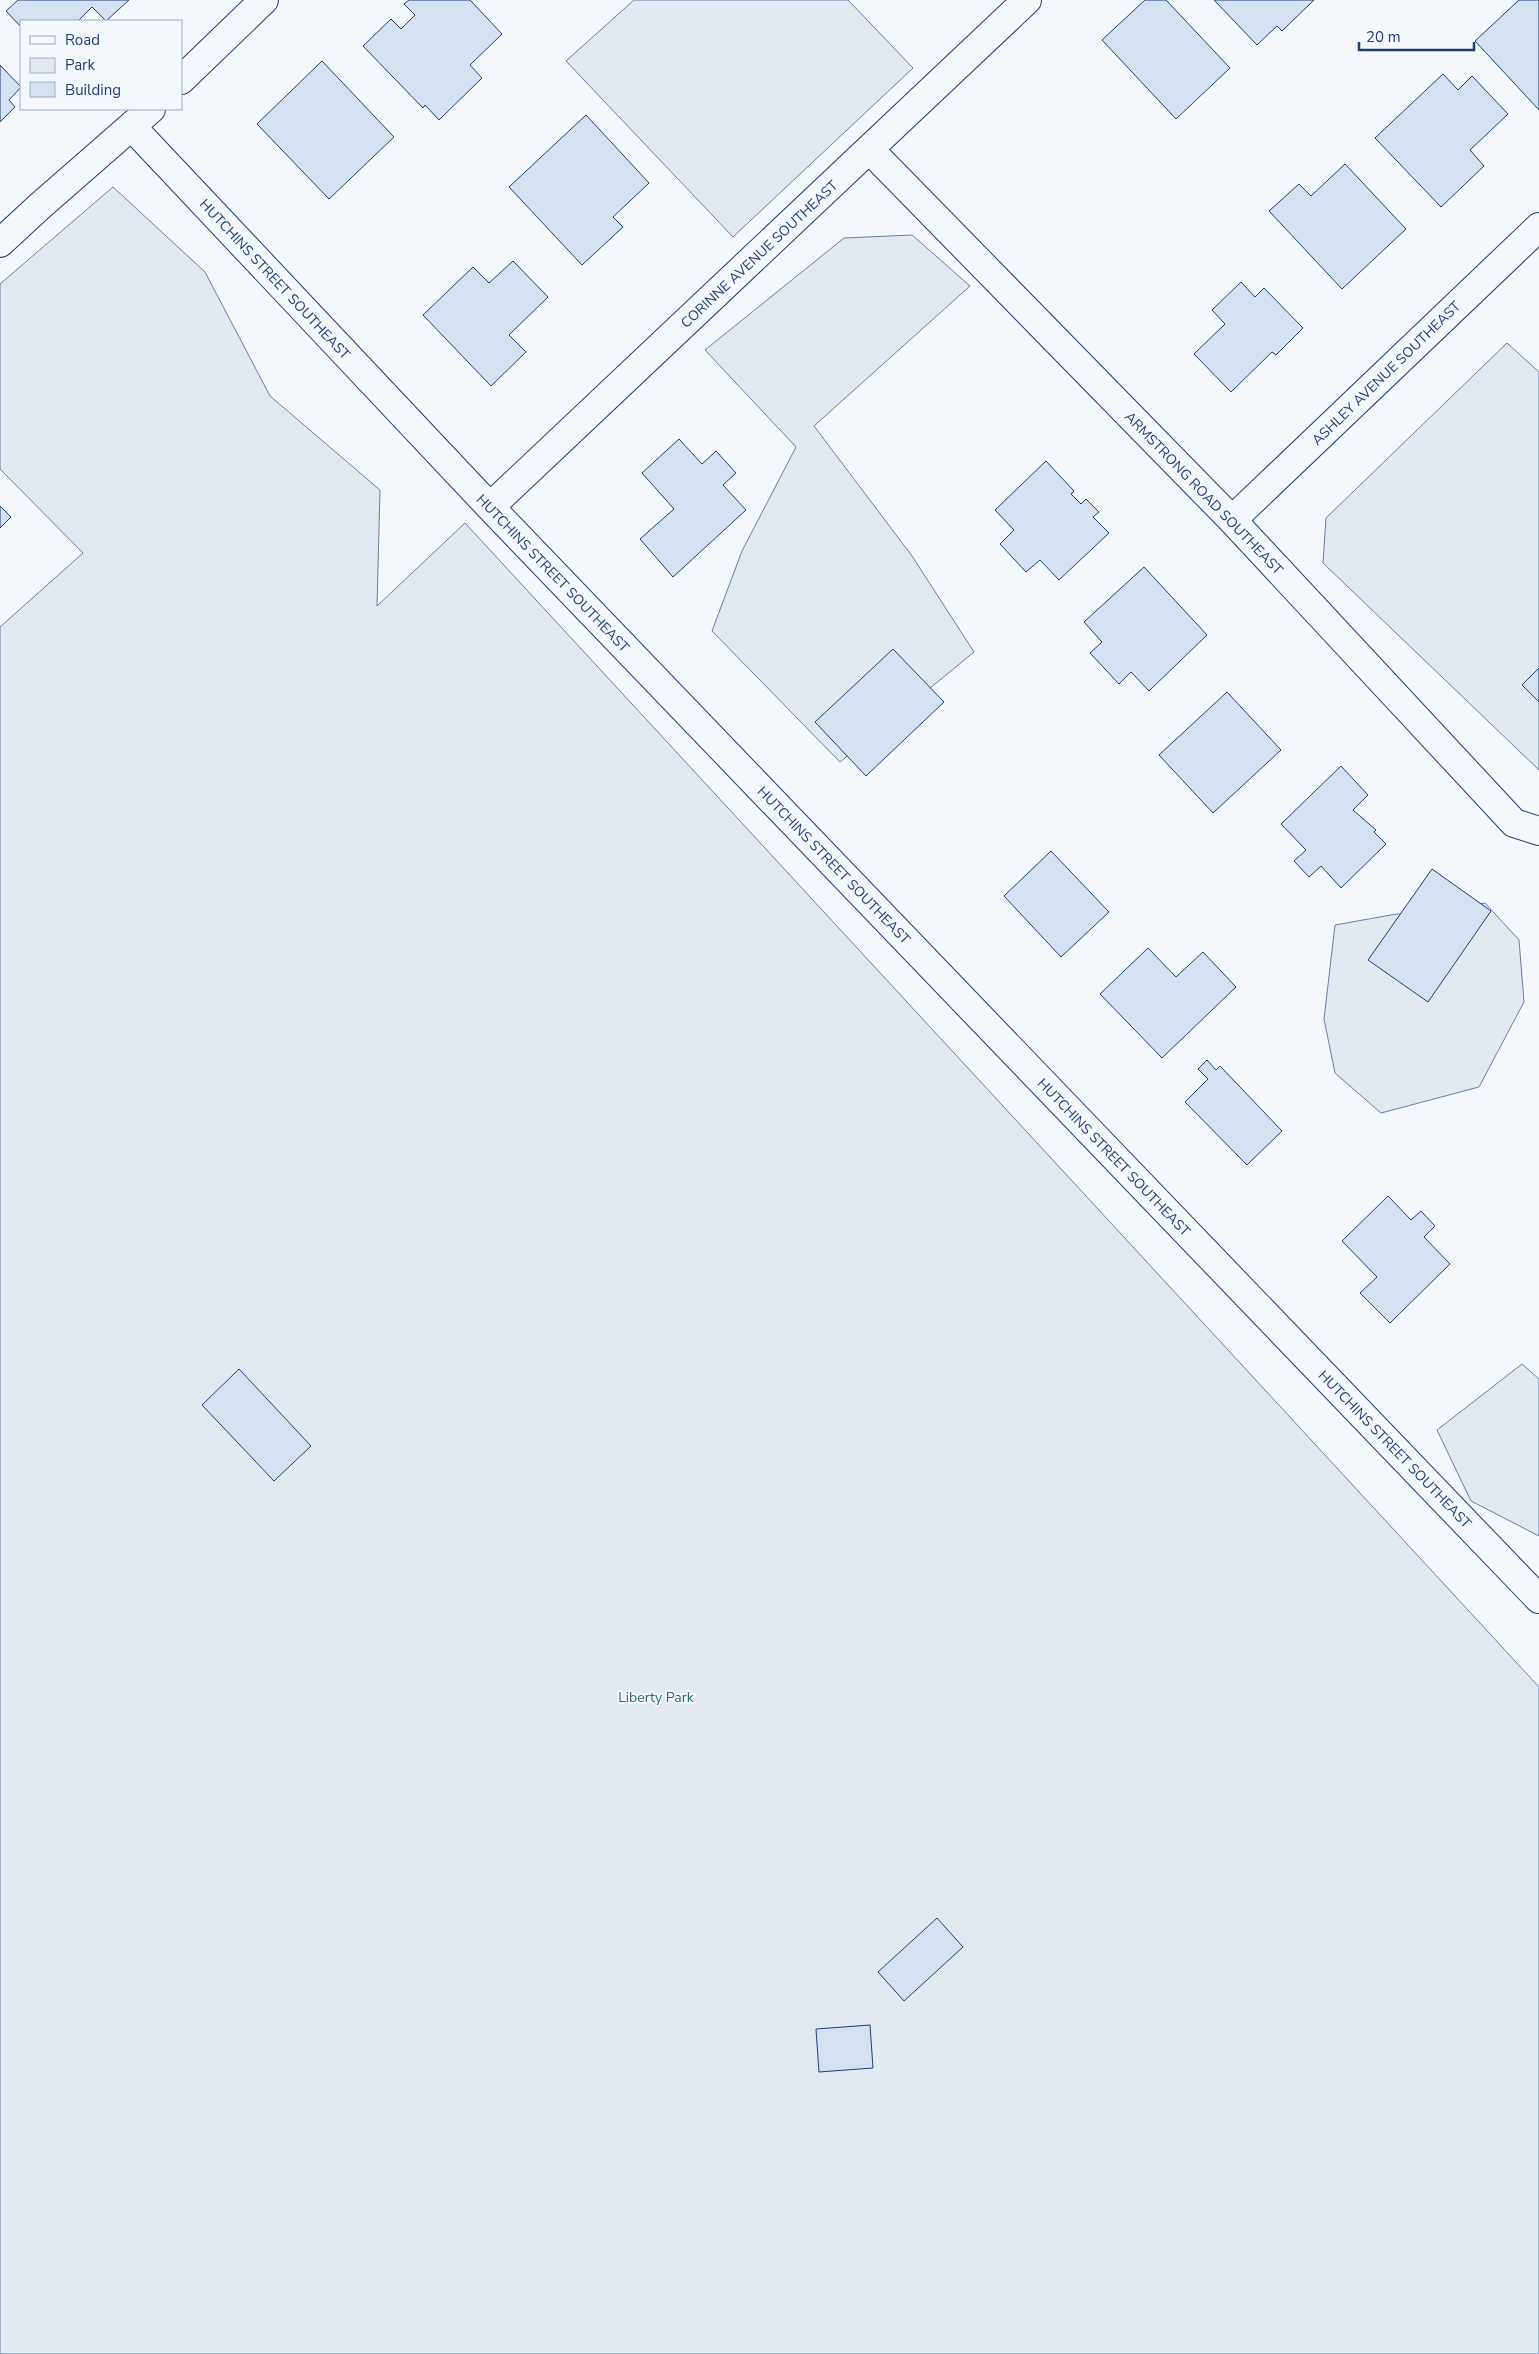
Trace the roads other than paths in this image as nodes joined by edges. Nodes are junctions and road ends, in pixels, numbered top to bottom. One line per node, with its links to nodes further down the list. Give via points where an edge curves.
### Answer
1 (264, 0): 3 (street)
2 (1027, 0): 5 (street, CORINNE AVENUE SOUTHEAST)
3 (182, 79)
4 (141, 118): 7 (street); 8 (street, HUTCHINS STREET SOUTHEAST)
5 (870, 150): 8 (street, CORINNE AVENUE SOUTHEAST); 9 (street, ARMSTRONG ROAD SOUTHEAST)
6 (1539, 227): 9 (street, ASHLEY AVENUE SOUTHEAST)
7 (0, 243)
8 (490, 507): 11 (street, HUTCHINS STREET SOUTHEAST)
9 (1232, 520): 10 (street, ARMSTRONG ROAD SOUTHEAST, via 1514,823)
10 (1539, 831)
11 (1539, 1599)

